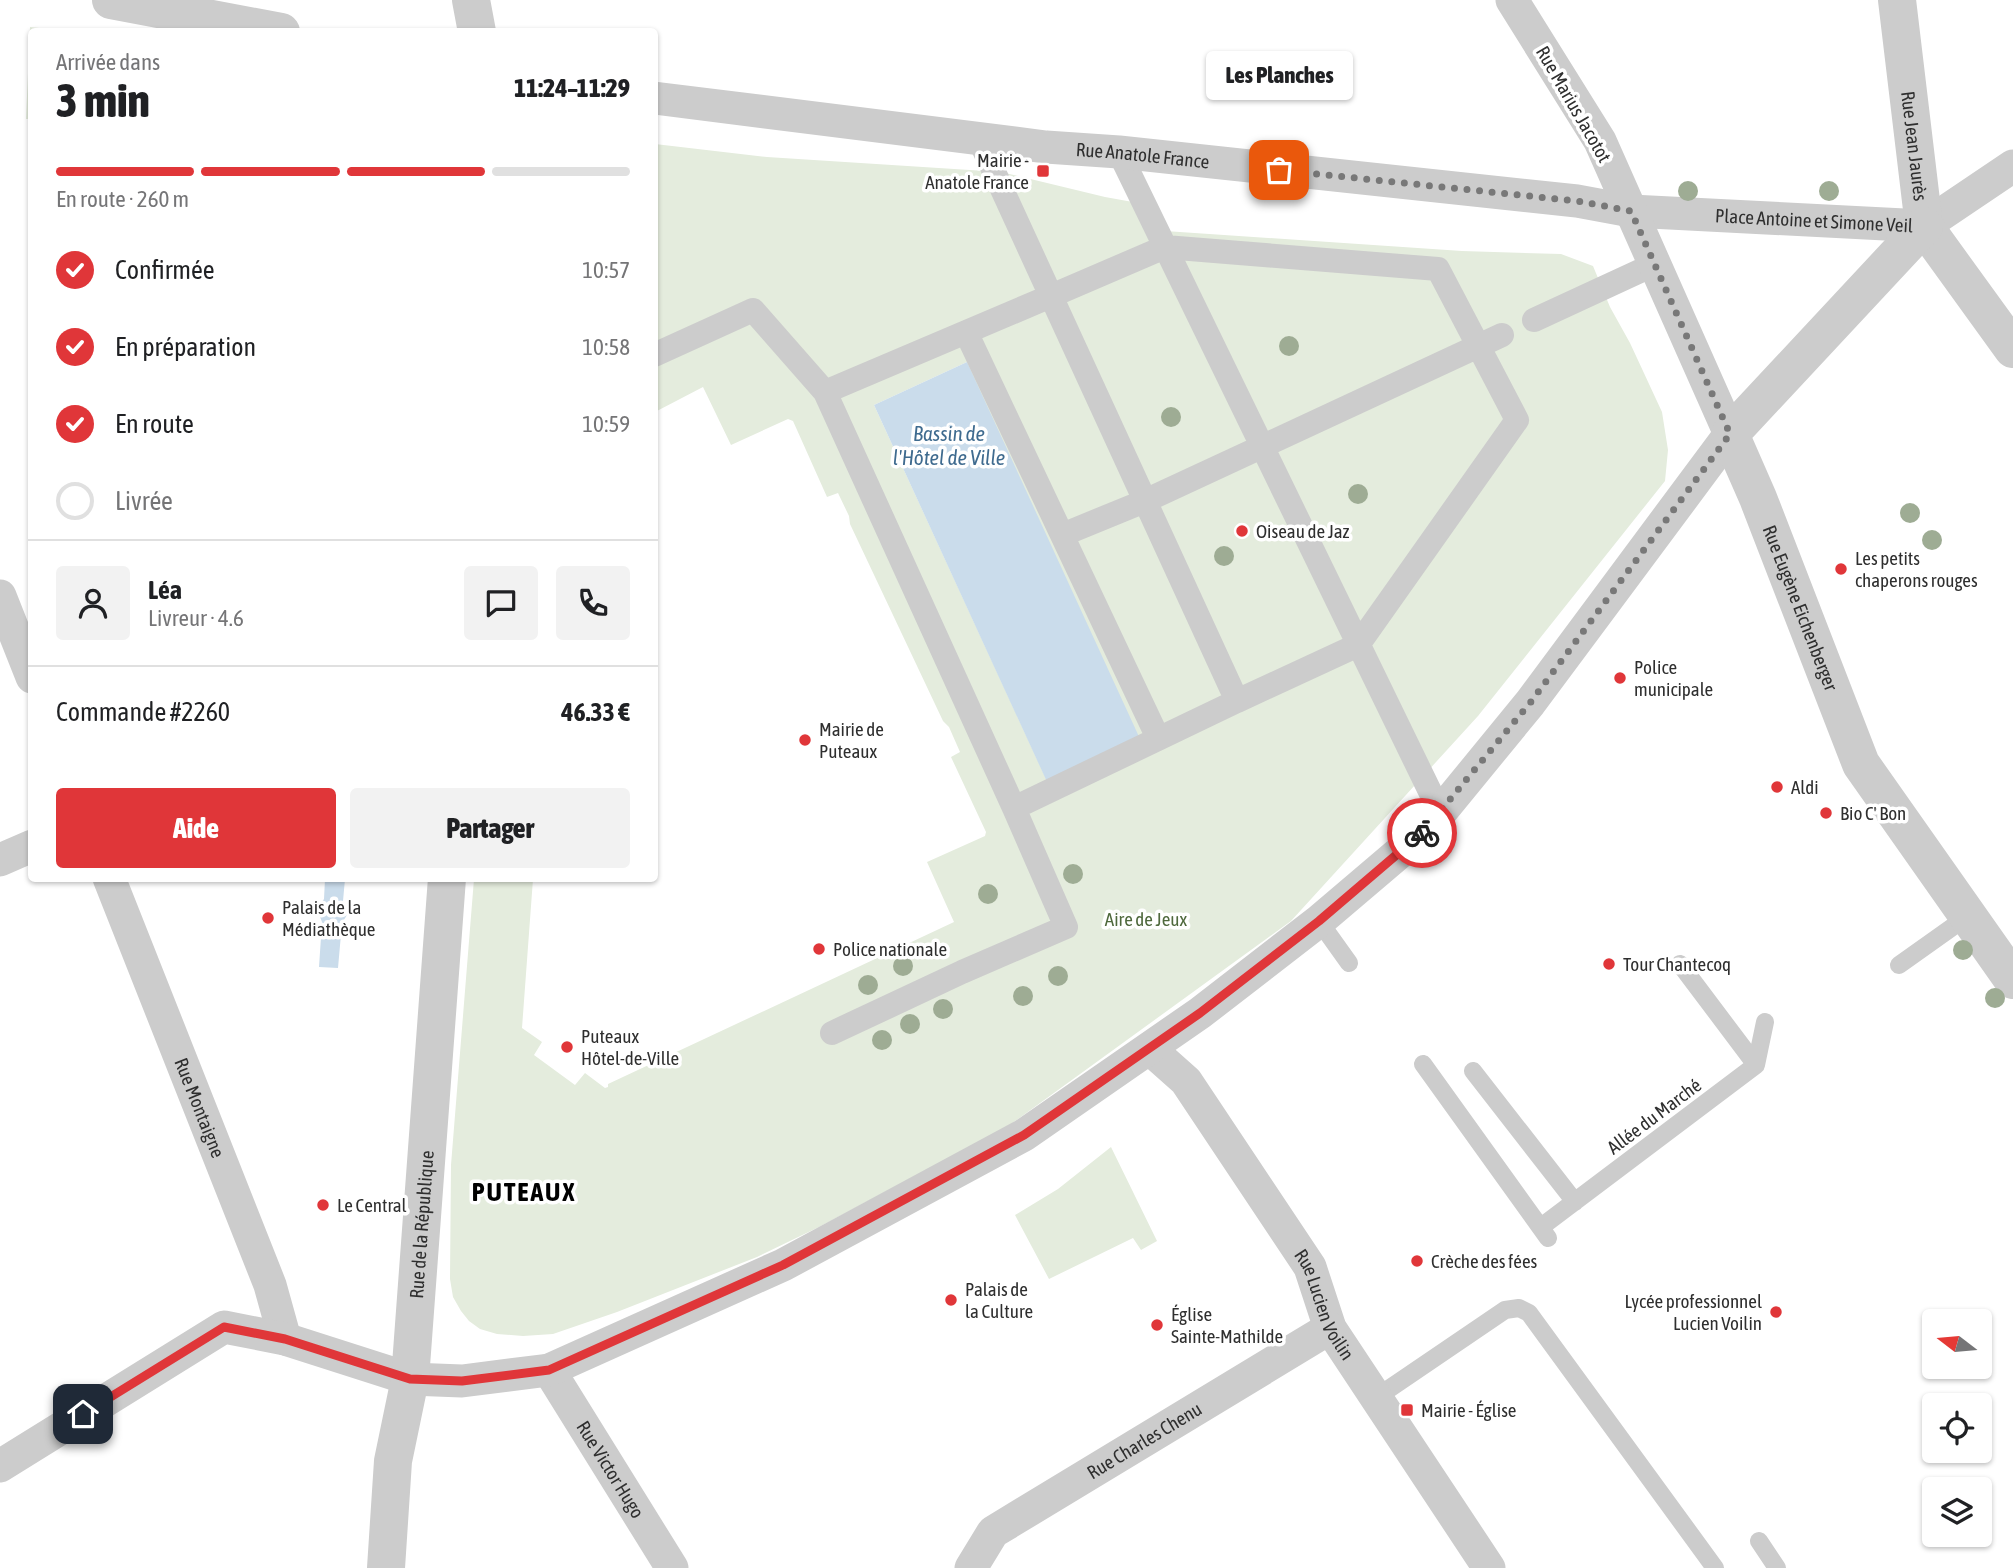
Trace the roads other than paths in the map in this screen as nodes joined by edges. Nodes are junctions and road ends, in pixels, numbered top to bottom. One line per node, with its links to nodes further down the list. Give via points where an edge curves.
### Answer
1 (111, 0): 5 (street)
2 (471, 0): 6 (street)
3 (1512, 0): 11 (street, Rue Marius Jacotot, via 1600,141)
4 (1897, 0): 12 (street, Rue Jean Jaurès)
5 (260, 28)
6 (476, 28)
7 (658, 99): 8 (street, Rue Anatole France)
8 (979, 139): 9 (street, Rue Anatole France); 15 (street)
9 (1119, 152): 11 (street, Rue Anatole France, via 1577,201); 13 (street)
10 (2013, 166): 12 (street)
11 (1631, 211): 12 (street, Place Antoine et Simone Veil); 14 (street, Rue Eugène Eichenberger)
12 (1924, 226): 20 (street, Rue Jean Jaurès); 23 (street, Place Antoine et Simone Veil)
13 (1165, 247): 15 (street); 19 (street, via 1438,269); 24 (street)
14 (1655, 264): 16 (street); 23 (street, Rue Eugène Eichenberger)
15 (1051, 296): 17 (street); 25 (street)
16 (1534, 320)
17 (966, 332): 22 (street); 26 (street)
18 (1502, 335): 19 (street)
19 (1477, 345): 24 (street); 28 (street, via 1517,420)
20 (2013, 349)
21 (658, 353): 22 (street, via 753,310)
22 (825, 392): 32 (street)
23 (1730, 434): 33 (street, via 1530,703); 38 (street, Rue Eugène Eichenberger, via 1861,764)
24 (1262, 447): 25 (street); 28 (street)
25 (1145, 501): 26 (street); 30 (street)
26 (1062, 535): 31 (street)
27 (0, 596): 29 (street)
28 (1358, 645): 30 (street); 33 (street)
29 (28, 667)
30 (1237, 701): 31 (street)
31 (1158, 738): 32 (street)
32 (1014, 808): 45 (street, via 1066,927)
33 (1440, 813): 39 (street)
34 (28, 848): 35 (street)
35 (0, 860)
36 (111, 882): 52 (street, Rue Montaigne, via 270,1285)
37 (447, 882): 54 (street, Rue de la République)
38 (1968, 916): 42 (lane); 43 (street, Rue Eugène Eichenberger)
39 (1319, 921): 40 (lane); 46 (street)
40 (1349, 963)
41 (1680, 964): 48 (lane)
42 (1899, 965)
43 (2013, 980)
44 (1765, 1022): 48 (lane)
45 (832, 1033)
46 (1150, 1049): 51 (street, Rue Lucien Voilin, via 1186,1081 1310,1267); 53 (street, via 1024,1135 783,1265)
47 (1423, 1064): 50 (lane, Allée du Marché, via 1545,1233)
48 (1756, 1066): 50 (lane, Allée du Marché)
49 (1473, 1071): 50 (lane)
50 (1575, 1202)
51 (1331, 1328): 55 (street, Rue Lucien Voilin); 60 (street, Rue Charles Chenu, via 993,1532)
52 (285, 1339): 54 (street); 56 (street, via 224,1327)
53 (549, 1370): 54 (street, via 462,1381); 59 (street, Rue Victor Hugo)
54 (410, 1379): 58 (street, Rue de la République, via 393,1461)
55 (1377, 1398): 61 (street, Rue Lucien Voilin); 62 (lane, via 1505,1310 1519,1308 1529,1313)
56 (4, 1451)
57 (1759, 1541): 63 (lane)
58 (386, 1568)
59 (672, 1568)
60 (971, 1568)
61 (1489, 1568)
62 (1715, 1568)
63 (1777, 1568)

